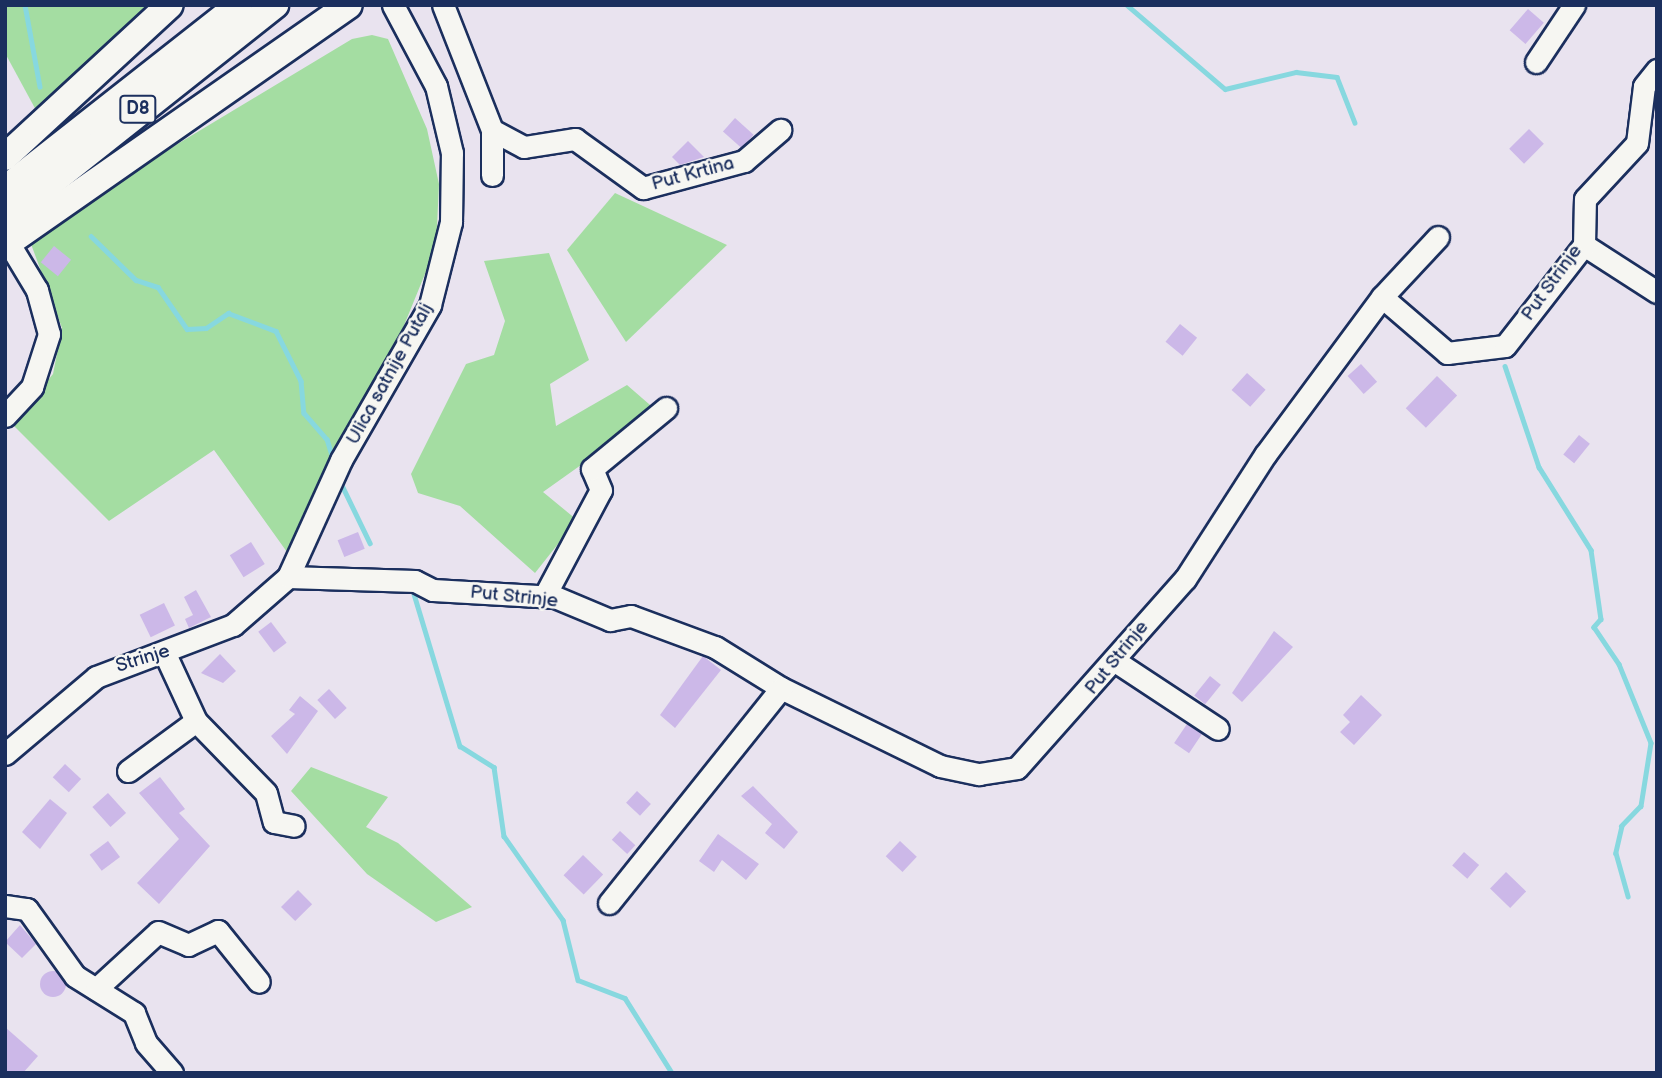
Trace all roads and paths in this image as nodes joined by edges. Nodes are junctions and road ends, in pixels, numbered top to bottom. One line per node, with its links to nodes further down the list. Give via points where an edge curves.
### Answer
1 (170, 5): 12 (main road)
2 (239, 5): 14 (main road, D8)
3 (275, 5): 15 (main road, D8)
4 (349, 5): 15 (main road)
5 (393, 5): 22 (street, Ulica satnije Putalj, via 420,51 448,125 451,222 430,305 341,460)
6 (443, 5): 10 (street)
7 (1574, 5): 8 (street)
8 (1536, 62)
9 (1657, 70): 17 (street, Put Strinje, via 1644,86 1637,143 1585,199)
10 (492, 130): 11 (street, Put Krtina, via 524,147 575,139 643,188 744,161); 13 (street)
11 (779, 130)
12 (5, 157)
13 (492, 175)
14 (5, 189)
15 (6, 235): 21 (street, via 37,290 49,334 32,387)
16 (1438, 237): 19 (street)
17 (1584, 245): 18 (street); 19 (street, Put Strinje, via 1505,346 1447,353)
18 (1657, 292)
19 (1382, 297): 25 (street, Put Strinje, via 1265,455 1185,579)
20 (666, 408): 23 (street, via 592,469 601,490)
21 (5, 416)
22 (288, 577): 23 (street, Put Strinje, via 415,581 433,590); 24 (street, Strinje, via 233,625)
23 (544, 597): 26 (street, Put Strinje, via 610,620 631,616 684,633)
24 (165, 654): 27 (street); 29 (street, Strinje, via 96,677)
25 (1115, 661): 26 (street, Put Strinje, via 1017,768 979,774 940,765); 28 (street)
26 (781, 688): 32 (street)
27 (196, 722): 30 (street); 31 (street, via 265,793 274,822)
28 (1218, 729)
29 (5, 754)
30 (128, 771)
31 (294, 827)
32 (609, 903)
33 (5, 906): 35 (street, via 27,909 75,975)
34 (259, 982): 35 (street, via 218,931 188,944 158,932)
35 (96, 989): 36 (street, via 134,1013 146,1043)
36 (172, 1073)

